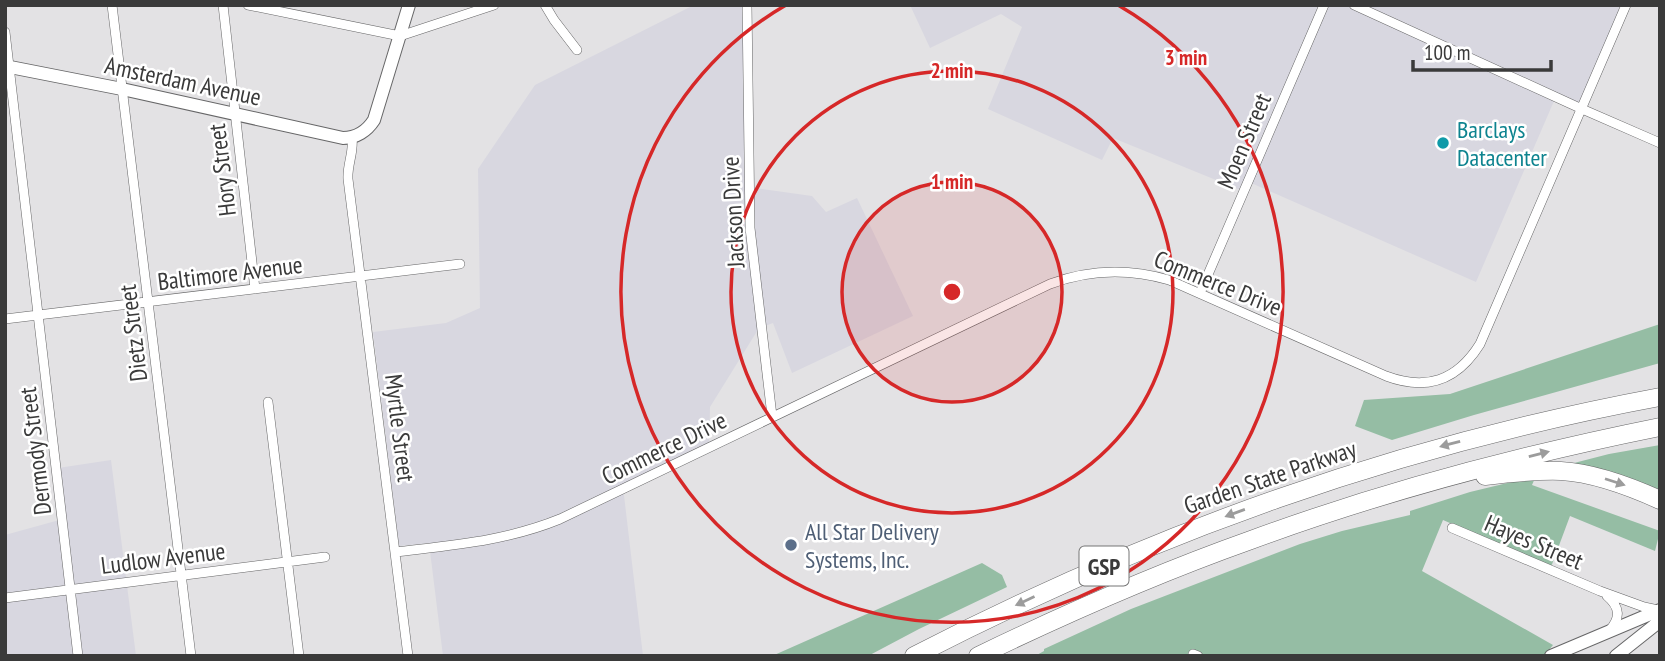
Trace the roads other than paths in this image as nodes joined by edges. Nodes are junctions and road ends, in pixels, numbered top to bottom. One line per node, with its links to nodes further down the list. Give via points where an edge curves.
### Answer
1 (112, 5): 15 (street, Dietz Street)
2 (223, 5): 17 (street, Hory Street)
3 (248, 5): 12 (street)
4 (409, 5): 12 (main road)
5 (494, 5): 12 (street)
6 (545, 5): 13 (street)
7 (747, 5): 30 (street, Jackson Drive, via 750,228)
8 (1324, 5): 23 (street, Moen Street)
9 (1354, 5): 16 (street)
10 (1626, 5): 16 (street, Commerce Drive)
11 (5, 32): 14 (street, Dermody Street)
12 (400, 36): 18 (main road, via 374,120)
13 (577, 50)
14 (8, 67): 15 (main road, Amsterdam Avenue); 25 (street, Dermody Street)
15 (122, 89): 17 (main road, Amsterdam Avenue); 24 (street, Dietz Street)
16 (1582, 109): 19 (street); 23 (street, Commerce Drive, via 1480,344 1450,375 1429,382 1399,381)
17 (235, 115): 18 (main road, Amsterdam Avenue); 22 (street, Hory Street)
18 (352, 138): 21 (street, Myrtle Street, via 348,173)
19 (1660, 143)
20 (460, 264): 21 (street, Baltimore Avenue)
21 (362, 276): 22 (street, Baltimore Avenue); 36 (street, Myrtle Street)
22 (255, 289): 24 (street, Baltimore Avenue)
23 (1200, 292): 30 (street, Commerce Drive, via 1135,272 1100,271 1066,278)
24 (148, 302): 25 (street, Baltimore Avenue); 39 (street, Dietz Street)
25 (38, 315): 26 (street, Baltimore Avenue); 40 (street, Dermody Street)
26 (5, 319)
27 (1660, 386): 32 (highway)
28 (1660, 397): 32 (highway, Garden State Parkway / GSP)
29 (268, 402): 38 (street)
30 (772, 416): 36 (street, Commerce Drive, via 545,525 494,540)
31 (1660, 427): 33 (highway, GSP, one-way to 31)
32 (1496, 432): 50 (highway, Garden State Parkway / GSP, one-way to 50, via 1316,484 1189,530 1064,583)
33 (1379, 497): 34 (highway, one-way to 34, via 1494,475 1561,471 1607,480); 51 (highway, GSP, via 1187,564)
34 (1660, 500)
35 (1452, 528): 41 (street, Hayes Street)
36 (396, 552): 49 (street, Myrtle Street)
37 (326, 557): 38 (street, Ludlow Avenue)
38 (288, 562): 39 (street, Ludlow Avenue); 48 (street)
39 (181, 575): 40 (street, Ludlow Avenue); 47 (street, Dietz Street)
40 (70, 590): 42 (street, Ludlow Avenue); 46 (street, Dermody Street)
41 (1600, 591): 43 (street, Hayes Street); 45 (street, Hayes Street, via 1618,611 1618,620)
42 (5, 598)
43 (1660, 610): 45 (main road)
44 (1660, 621): 53 (main road)
45 (1608, 631): 52 (main road)
46 (78, 656)
47 (191, 656)
48 (299, 656)
49 (408, 656)
50 (914, 656)
51 (978, 656)
52 (1550, 656)
53 (1616, 656)

